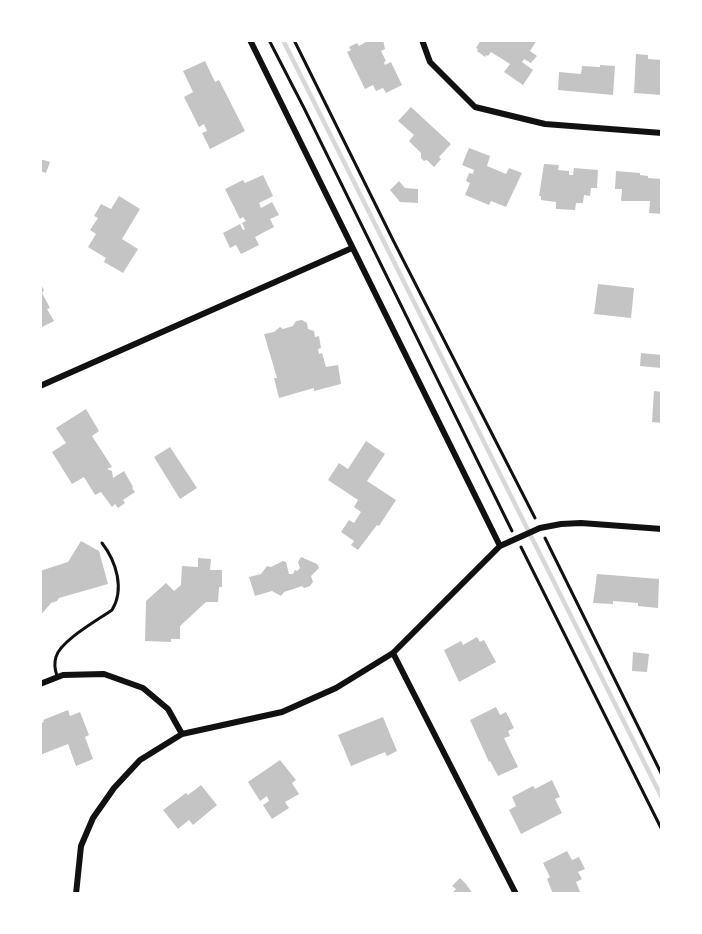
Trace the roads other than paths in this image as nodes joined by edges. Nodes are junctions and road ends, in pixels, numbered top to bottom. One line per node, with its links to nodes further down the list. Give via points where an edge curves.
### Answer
1 (250, 40): 4 (street)
2 (422, 40): 3 (street, via 430,62 475,107 545,124)
3 (662, 133)
4 (352, 248): 5 (street); 8 (street)
5 (40, 386)
6 (662, 529): 8 (street, via 561,524 540,528)
7 (102, 543): 10 (lane, via 116,570 117,602 112,610 62,646 55,662)
8 (500, 546): 9 (street)
9 (393, 653): 12 (street, via 336,688 282,712); 14 (street)
10 (57, 677): 11 (street); 12 (street, via 104,674 143,688 168,709)
11 (40, 684)
12 (182, 734): 13 (street, via 140,760 93,818 81,846)
13 (76, 894)
14 (516, 894)

